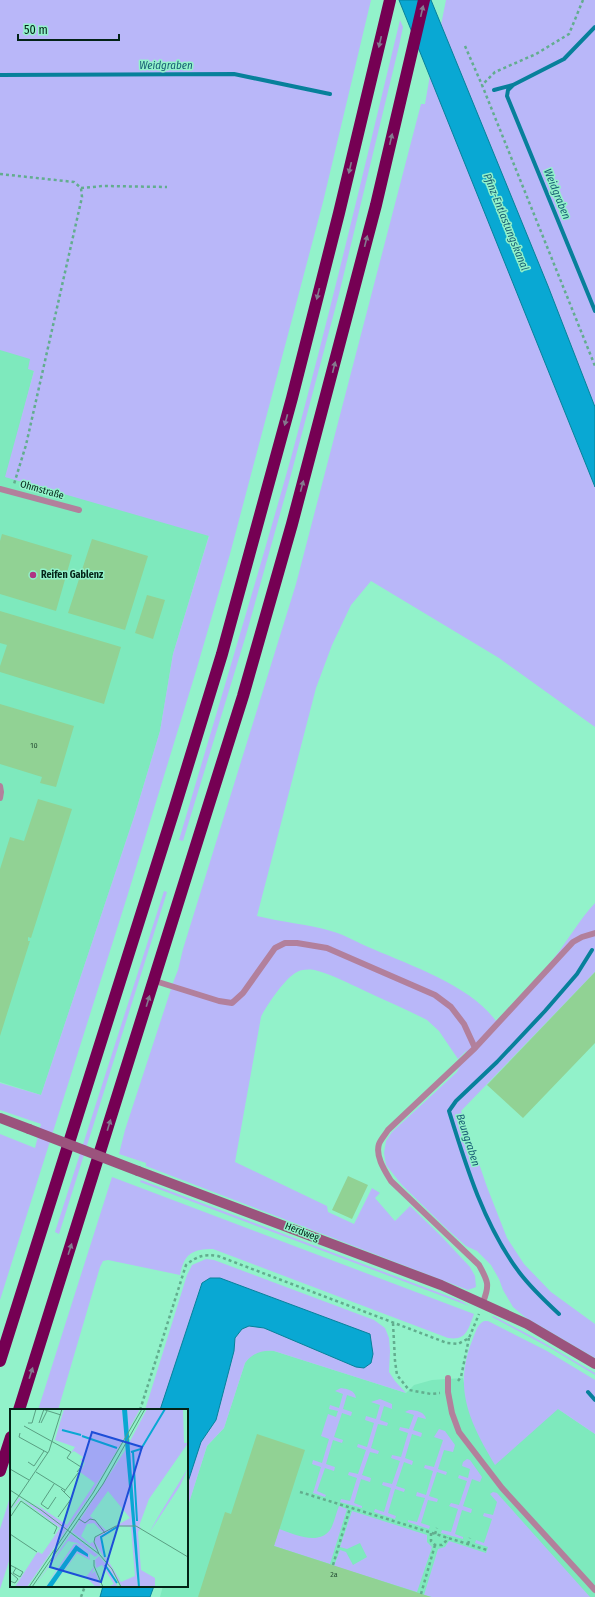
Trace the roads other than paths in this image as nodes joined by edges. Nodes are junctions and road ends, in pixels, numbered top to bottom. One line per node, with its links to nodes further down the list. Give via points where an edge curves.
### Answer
1 (424, 0): 8 (highway, one-way to 1, via 292,524 372,220)
2 (389, 2): 12 (highway, one-way to 12, via 292,398 222,654)
3 (0, 488): 4 (lane, Ohmstraße)
4 (78, 510)
5 (0, 786): 6 (lane)
6 (0, 798)
7 (595, 933): 9 (lane, via 573,942)
8 (155, 981): 9 (lane, via 232,1003 243,993 275,948 285,943 328,948 434,995 451,1007 464,1024); 15 (highway, one-way to 8)
9 (475, 1048): 11 (lane, via 388,1130 379,1146 379,1155 391,1181 479,1265 487,1279 488,1290)
10 (0, 1118): 11 (main road, Herdweg, bridge)
11 (483, 1302): 13 (main road, Herdweg, via 528,1324)
12 (0, 1361)
13 (595, 1364)
14 (448, 1378): 18 (lane, via 448,1392 455,1423 469,1446 502,1488)
15 (19, 1409)
16 (10, 1439): 17 (highway)
17 (0, 1471)
18 (595, 1590)

